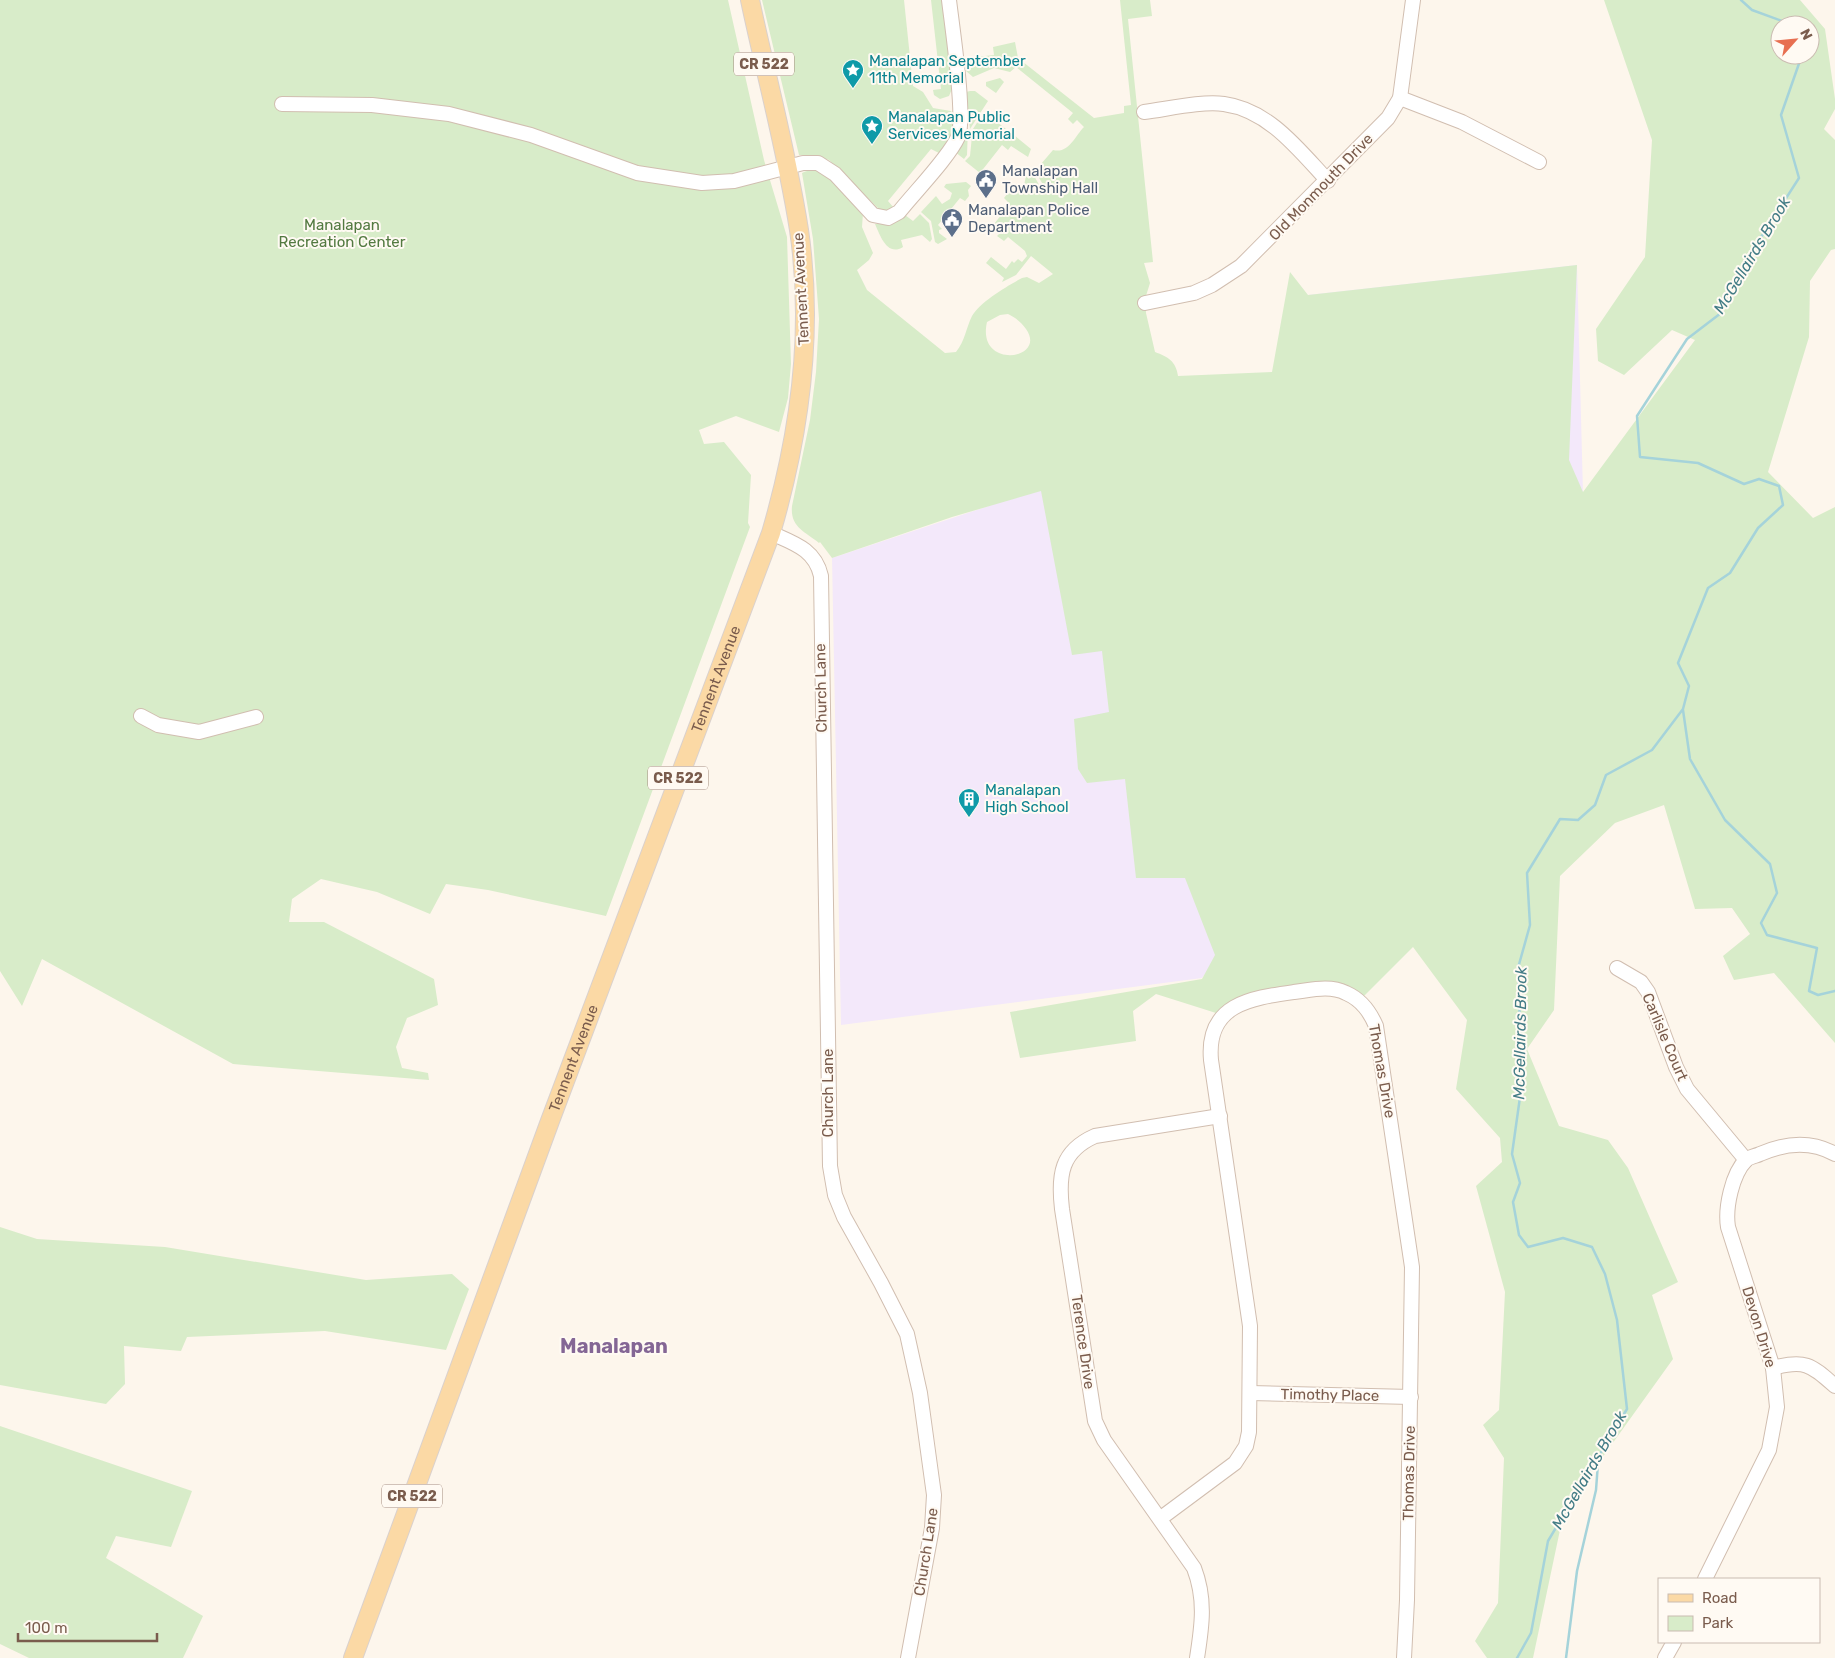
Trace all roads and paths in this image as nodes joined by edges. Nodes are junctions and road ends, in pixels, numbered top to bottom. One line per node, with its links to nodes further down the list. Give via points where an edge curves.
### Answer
1 (750, 0): 8 (main road, Tennent Avenue / CR 522)
2 (949, 0): 8 (street, via 960,131 951,147 897,214 885,218 873,215 823,165 808,162)
3 (1413, 0): 4 (street, Old Monmouth Drive)
4 (1400, 98): 7 (street, via 1462,122); 9 (street, Old Monmouth Drive, via 1388,118)
5 (282, 104): 8 (street, via 372,105 449,114 531,135 637,173 702,183 734,181)
6 (1144, 112): 9 (street, via 1223,104 1239,107 1274,126)
7 (1539, 162)
8 (786, 168): 11 (main road, Tennent Avenue / CR 522, via 803,267 804,356 795,434)
9 (1328, 181): 10 (street, Old Monmouth Drive, via 1230,275 1194,293)
10 (1145, 303)
11 (770, 532): 25 (main road, Tennent Avenue / CR 522); 26 (street, Church Lane, via 805,549 817,562 821,576 830,1166 835,1195 844,1217 907,1334 933,1478 932,1528)
12 (141, 716): 13 (street, via 158,725 199,732)
13 (256, 717)
14 (1617, 968): 17 (street, Carlisle Court, via 1640,982 1648,992 1687,1089)
15 (1220, 1116): 20 (street, Thomas Drive, via 1250,1326); 21 (street, Thomas Drive, via 1211,1060 1212,1038 1219,1021 1235,1006 1254,999 1324,988 1347,993 1367,1009 1377,1033 1412,1267); 22 (street, Terence Drive, via 1095,1136 1072,1152 1060,1179 1095,1421 1104,1440)
16 (1835, 1154): 17 (street, via 1820,1147 1798,1144 1775,1147)
17 (1746, 1160): 18 (street, Devon Drive, via 1729,1194 1727,1220)
18 (1773, 1368): 19 (street, via 1789,1363 1808,1364); 23 (street, Devon Drive, via 1777,1407 1769,1450)
19 (1835, 1386)
20 (1250, 1393): 21 (street, Timothy Place); 22 (street, Thomas Drive, via 1249,1432 1242,1453 1230,1467)
21 (1411, 1397): 28 (street, Thomas Drive)
22 (1161, 1518): 27 (street, Terence Drive, via 1188,1556 1200,1587 1203,1618)
23 (1706, 1578)
24 (1674, 1643): 29 (street)
25 (353, 1658)
26 (908, 1658)
27 (1196, 1658)
28 (1404, 1658)
29 (1666, 1658)

